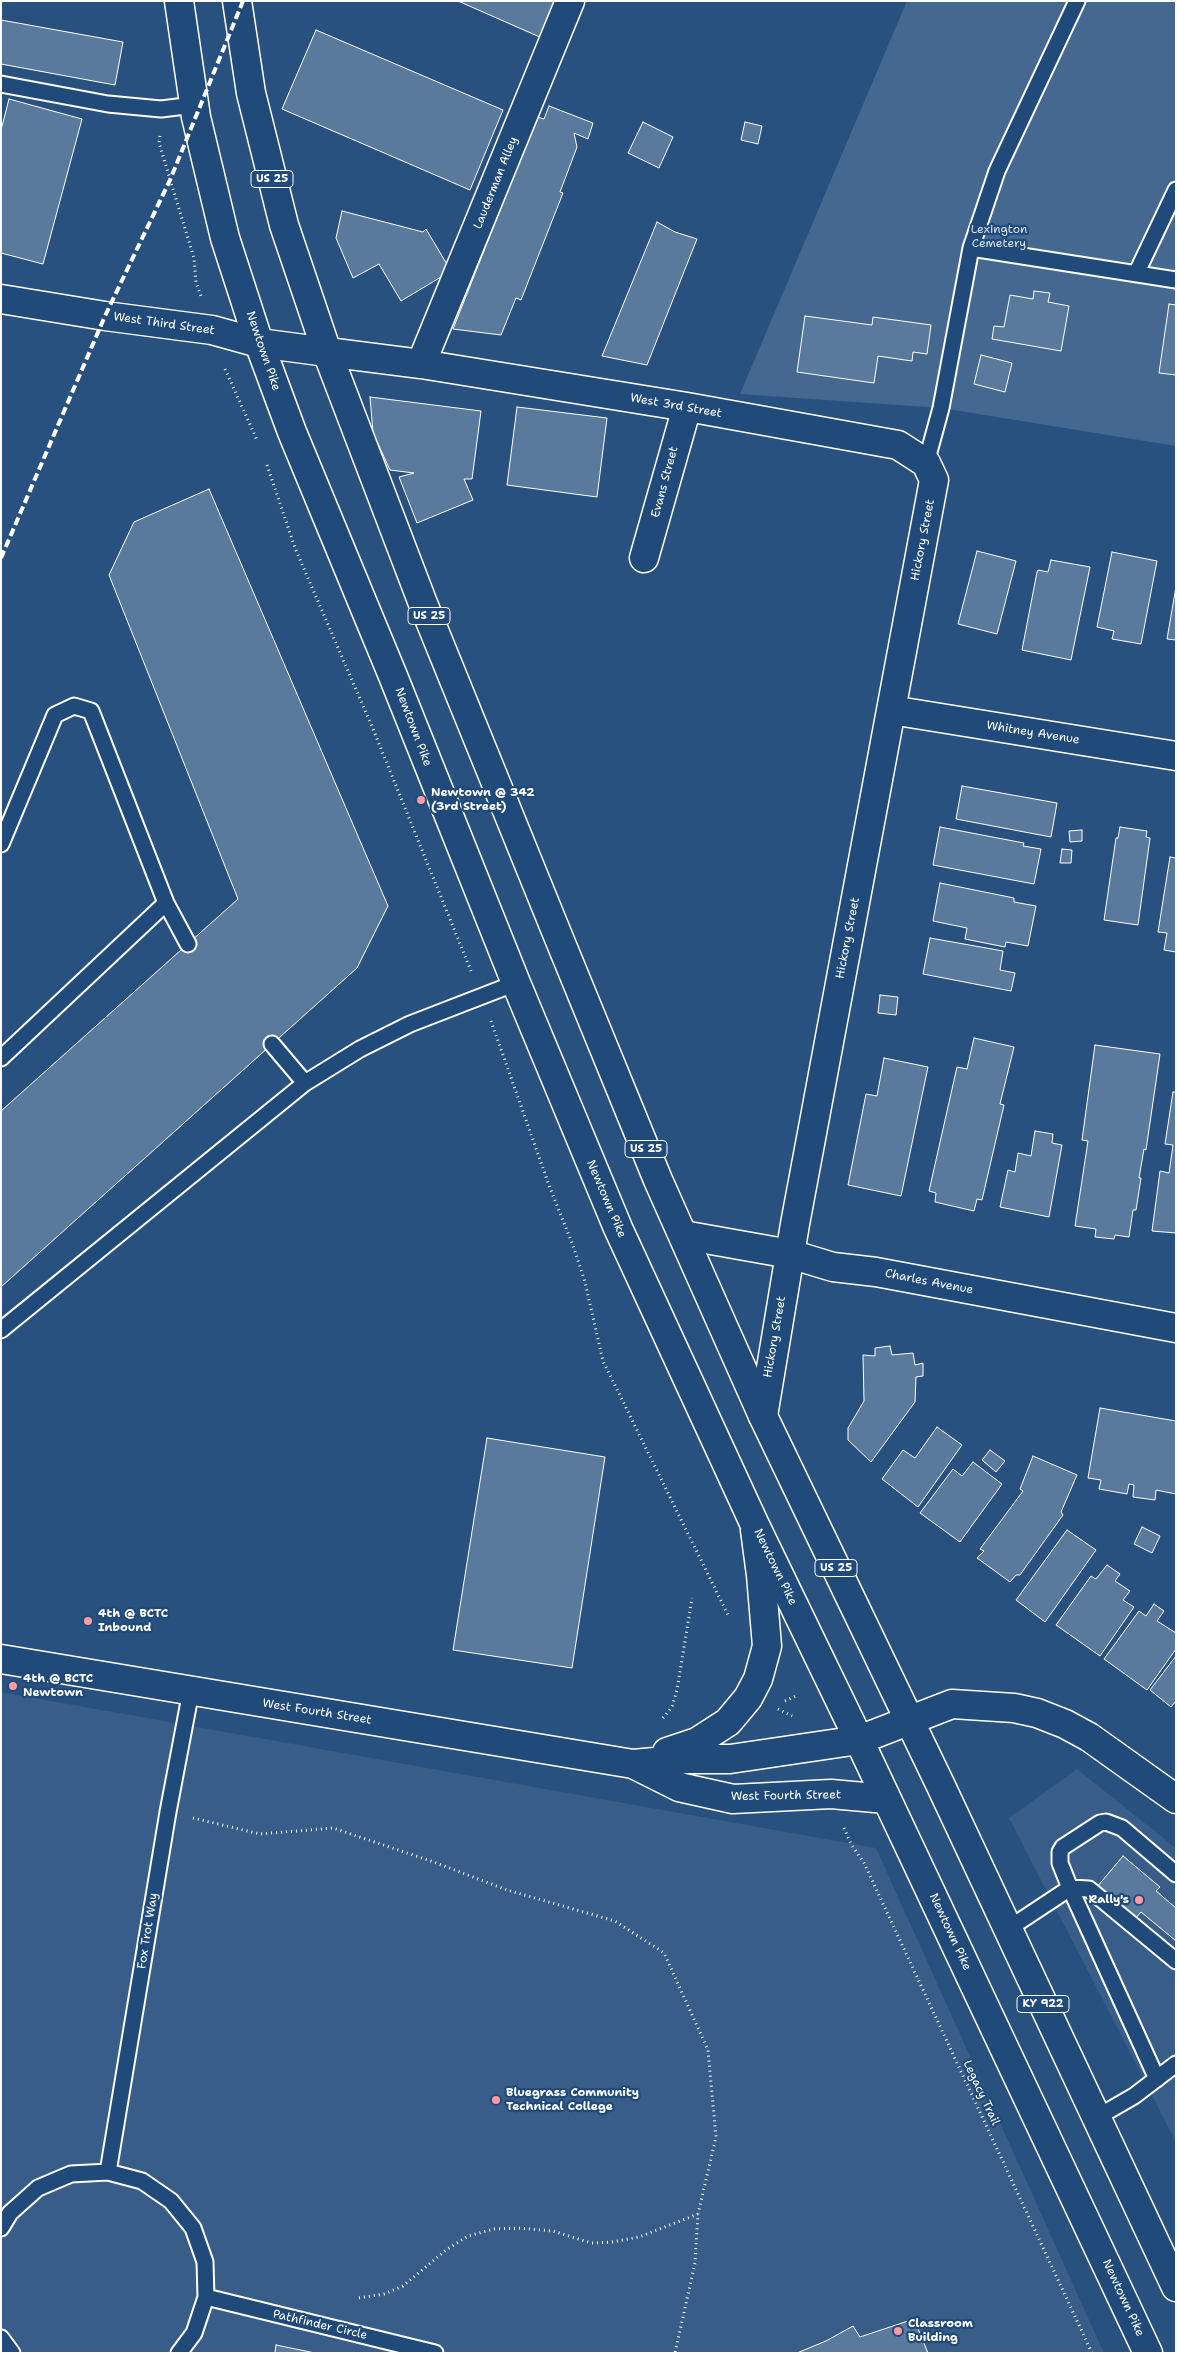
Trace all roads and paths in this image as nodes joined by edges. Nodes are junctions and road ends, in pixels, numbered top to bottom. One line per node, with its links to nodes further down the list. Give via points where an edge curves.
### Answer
1 (180, 1): 6 (main road, Newtown Pike)
2 (237, 1): 13 (main road, US 25, via 251,94 284,225)
3 (570, 1): 15 (main road, Lauderman Alley)
4 (1077, 1): 8 (lane, via 997,171)
5 (1, 84): 6 (lane, via 108,104 161,109)
6 (194, 105): 12 (main road, Newtown Pike, via 225,238)
7 (1176, 190): 9 (lane)
8 (971, 248): 9 (lane); 19 (lane, via 942,408)
9 (1136, 274): 10 (lane)
10 (1176, 280)
11 (1, 299): 12 (main road, West Third Street, via 212,330)
12 (259, 343): 13 (main road, West Third Street); 26 (main road, Newtown Pike, via 292,432)
13 (327, 352): 15 (main road, West 3rd Street); 31 (main road, US 25, via 491,771)
14 (223, 363): 17 (path)
15 (421, 364): 16 (main road, West 3rd Street)
16 (687, 407): 19 (main road, West 3rd Street, via 898,445); 20 (main road, Evans Street)
17 (260, 446)
18 (267, 463): 27 (path, via 295,548 374,729)
19 (926, 463): 21 (main road, Hickory Street, via 934,480)
20 (644, 558)
21 (891, 710): 22 (main road, Whitney Avenue); 32 (main road, Hickory Street)
22 (1176, 756)
23 (1, 844): 24 (lane, via 54,715 74,706 91,711)
24 (166, 903): 25 (lane); 29 (lane)
25 (188, 944)
26 (516, 983): 27 (lane); 36 (main road, Newtown Pike, via 618,1228)
27 (482, 998): 30 (lane, via 410,1024 360,1049); 38 (path, via 574,1248 603,1361)
28 (272, 1044): 30 (lane)
29 (1, 1058)
30 (305, 1083): 34 (lane)
31 (683, 1235): 32 (main road, Charles Avenue); 35 (main road, US 25)
32 (790, 1254): 33 (main road, Charles Avenue, via 833,1267 876,1272); 35 (main road, Hickory Street)
33 (1176, 1328)
34 (1, 1330)
35 (763, 1416): 43 (main road, US 25)
36 (754, 1523): 45 (main road, Newtown Pike); 46 (main road, West Fourth Street, via 767,1646 758,1679 748,1698 728,1722 697,1742)
37 (692, 1598): 44 (path, via 677,1690 672,1707)
38 (732, 1624)
39 (1, 1659): 40 (main road, West Fourth Street)
40 (191, 1691): 46 (main road, West Fourth Street); 49 (lane, Fox Trot Way)
41 (772, 1707): 42 (path)
42 (796, 1719)
43 (909, 1721): 45 (main road, West Fourth Street); 48 (main road, West Fourth Street, via 952,1704 1038,1713 1089,1737); 53 (main road, KY 922)
44 (659, 1724)
45 (859, 1740): 46 (main road, West Fourth Street, via 730,1759); 47 (main road, Newtown Pike)
46 (633, 1764): 47 (main road, West Fourth Street, via 679,1787 732,1799 831,1794)
47 (886, 1799): 69 (main road, Newtown Pike)
48 (1176, 1799)
49 (168, 1812): 58 (lane, Fox Trot Way); 60 (path, via 260,1834 332,1828 507,1890 615,1921 664,1953 708,2050 716,2137)
50 (847, 1835): 68 (path, Legacy Trail, via 864,1862)
51 (1176, 1874): 52 (lane, via 1122,1828 1106,1822 1070,1842 1060,1852 1060,1863)
52 (1070, 1888): 53 (lane); 54 (lane, via 1089,1889); 56 (lane)
53 (1008, 1930): 57 (main road, KY 922)
54 (1176, 1961)
55 (1176, 2055): 56 (lane)
56 (1167, 2071): 57 (lane, via 1134,2096)
57 (1096, 2118): 62 (main road, KY 922)
58 (108, 2172): 59 (lane, via 71,2174 38,2188); 63 (lane, via 142,2181 172,2201 193,2228 205,2262)
59 (6, 2213): 61 (lane)
60 (698, 2214): 64 (path, via 639,2237 612,2242 592,2243 553,2231 494,2229 468,2236 403,2286 384,2294); 67 (path, via 696,2263)
61 (1, 2228)
62 (1176, 2287)
63 (206, 2297): 65 (lane, via 194,2333); 66 (lane, Pathfinder Circle)
64 (359, 2298)
65 (179, 2353)
66 (435, 2353)
67 (675, 2353)
68 (1092, 2353)
69 (1148, 2353)

